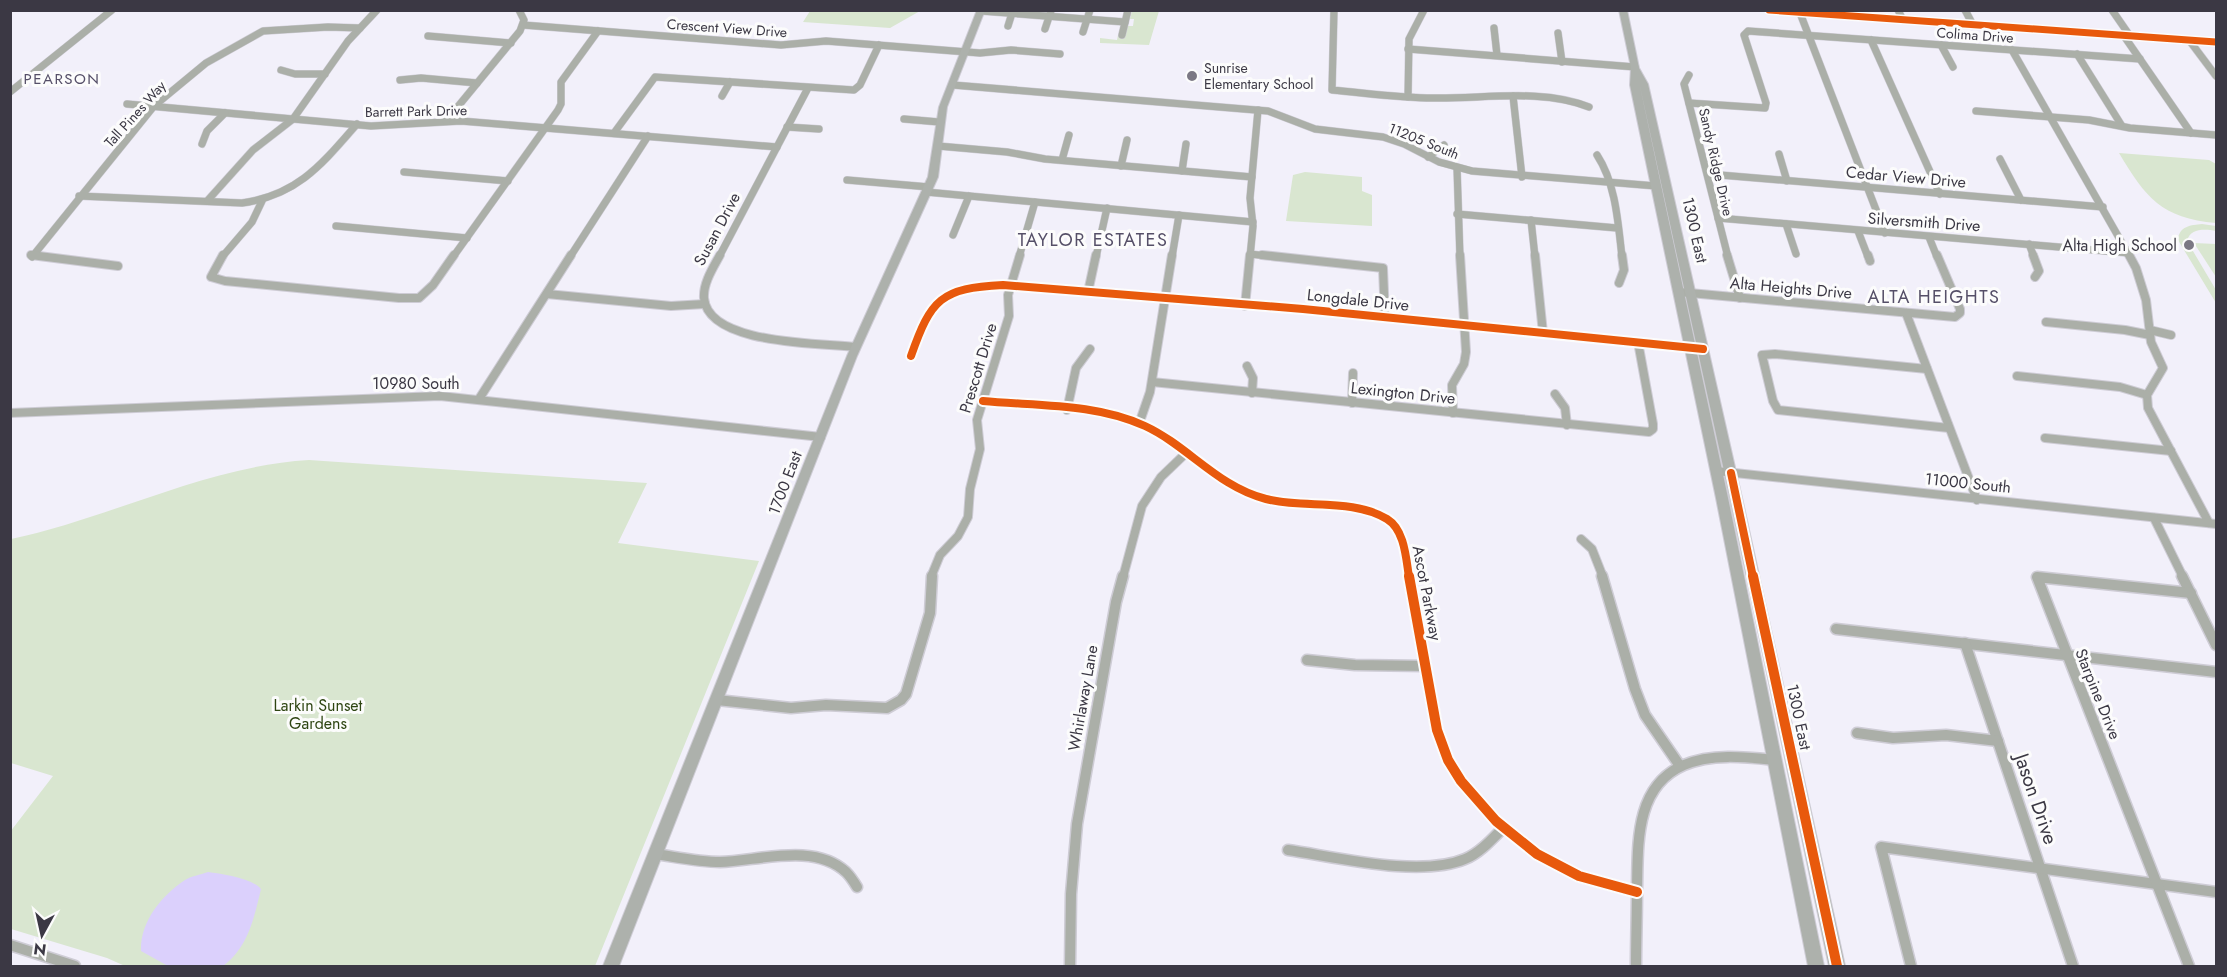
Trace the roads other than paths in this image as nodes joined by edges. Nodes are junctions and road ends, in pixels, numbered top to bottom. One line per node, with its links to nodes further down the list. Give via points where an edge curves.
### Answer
1 (112, 10): 58 (street)
2 (377, 10): 23 (street)
3 (1090, 10): 17 (street)
4 (1128, 10): 19 (street)
5 (1334, 10): 61 (street, via 1332,90)
6 (1623, 10): 47 (main road, 1300 East)
7 (1769, 10): 16 (main road)
8 (1898, 10): 18 (street)
9 (1965, 10): 21 (street)
10 (2112, 10): 32 (street)
11 (520, 11): 20 (street)
12 (981, 11): 14 (street); 41 (main road, 1700 East)
13 (1423, 11): 39 (street, via 1410,35)
14 (1013, 12): 15 (street); 22 (street)
15 (1051, 13): 17 (street); 25 (street)
16 (1800, 13): 18 (main road); 30 (street)
17 (1087, 19): 19 (street); 27 (street)
18 (1903, 20): 21 (main road)
19 (1125, 22): 29 (street)
20 (523, 25): 26 (street, Crescent View Drive); 36 (street)
21 (1973, 25): 32 (main road)
22 (1008, 26)
23 (360, 28): 50 (street); 64 (street, Tall Pines Way, via 261,31 198,68)
24 (1494, 28): 44 (street)
25 (1045, 29)
26 (598, 31): 37 (street, Crescent View Drive, via 781,45 826,41); 76 (street, via 564,76 559,88 561,104)
27 (1083, 32)
28 (1558, 33): 46 (street)
29 (1122, 34)
30 (1808, 35): 33 (street, Colima Drive); 62 (street, Sandy Ridge Drive, via 1753,31 1744,34 1765,108); 109 (street)
31 (428, 36): 36 (street)
32 (2127, 36): 34 (main road); 45 (street)
33 (1871, 40): 38 (street, Colima Drive); 111 (street)
34 (2189, 40): 35 (main road); 52 (street)
35 (2217, 42)
36 (511, 43): 55 (street)
37 (879, 45): 41 (street, Crescent View Drive); 57 (street, via 854,90)
38 (1941, 45): 40 (street, Colima Drive); 48 (street)
39 (1408, 49): 44 (street); 61 (street)
40 (2012, 50): 43 (street, Colima Drive); 69 (street)
41 (966, 52): 42 (street, Crescent View Drive); 56 (main road, 1700 East)
42 (1060, 54)
43 (2077, 54): 45 (street, Colima Drive); 75 (street)
44 (1497, 55): 46 (street)
45 (2140, 59): 81 (street)
46 (1562, 62): 47 (street)
47 (1635, 67): 108 (main road, 1300 East, via 1634,85); 145 (main road, 1300 East, via 1644,84)
48 (1953, 67)
49 (281, 70): 50 (street)
50 (325, 74): 70 (street)
51 (1689, 75): 62 (street, via 1684,84)
52 (2217, 76)
53 (400, 80): 55 (street)
54 (730, 82): 57 (street); 59 (street); 80 (street, via 655,77)
55 (477, 83): 72 (street)
56 (952, 85): 66 (street, 11205 South); 73 (main road, 1700 East)
57 (808, 88): 77 (street, Susan Drive)
58 (10, 92)
59 (722, 96)
60 (1513, 96): 61 (street); 65 (street, via 1574,101); 103 (street)
61 (1408, 97)
62 (1689, 103): 101 (street, Sandy Ridge Drive)
63 (127, 104): 64 (street, Barrett Park Drive)
64 (154, 106): 68 (street, Barrett Park Drive); 112 (street, Tall Pines Way)
65 (1590, 107)
66 (1258, 110): 79 (street, 11205 South, via 1282,114 1309,127); 102 (street)
67 (1976, 111): 69 (street)
68 (225, 113): 70 (street, Barrett Park Drive); 87 (street, via 205,133)
69 (2051, 117): 75 (street); 118 (street)
70 (293, 119): 74 (street, Barrett Park Drive); 114 (street, via 253,150)
71 (904, 119): 73 (street)
72 (446, 121): 74 (street, Barrett Park Drive, via 388,126); 76 (street, Barrett Park Drive)
73 (939, 122): 90 (main road, 1700 East)
74 (357, 124): 116 (street, via 302,184)
75 (2122, 126): 81 (street)
76 (546, 127): 80 (street, Barrett Park Drive); 105 (street)
77 (787, 127): 78 (street); 91 (street, Susan Drive)
78 (819, 129)
79 (1332, 130): 85 (street); 94 (street, 11205 South, via 1383,136)
80 (614, 133): 84 (street, Barrett Park Drive)
81 (2191, 133): 83 (street)
82 (1069, 135): 96 (street)
83 (2217, 135)
84 (648, 136): 91 (street, Barrett Park Drive); 144 (street)
85 (1333, 139)
86 (1127, 140): 97 (street)
87 (202, 144)
88 (1186, 144): 99 (street)
89 (1444, 145): 94 (street)
90 (938, 146): 96 (street); 110 (main road, 1700 East)
91 (777, 147): 148 (street, Susan Drive, via 708,278)
92 (1596, 154): 107 (street, via 1605,167)
93 (1779, 154): 106 (street)
94 (1428, 157): 98 (street, 11205 South)
95 (2000, 159): 115 (street)
96 (1062, 160): 97 (street)
97 (1121, 166): 99 (street)
98 (1457, 168): 103 (street, 11205 South); 120 (street)
99 (1182, 171): 102 (street)
100 (404, 172): 105 (street)
101 (1708, 174): 106 (street, Cedar View Drive); 122 (street, Sandy Ridge Drive)
102 (1252, 177): 124 (street)
103 (1522, 177): 107 (street, 11205 South)
104 (847, 180): 110 (street)
105 (508, 181): 132 (street)
106 (1787, 181): 109 (street, Cedar View Drive)
107 (1609, 184): 108 (street, 11205 South); 127 (street)
108 (1656, 186): 143 (main road, 1300 East)
109 (1867, 188): 111 (street, Cedar View Drive); 129 (street)
110 (928, 190): 113 (street); 158 (main road, 1700 East)
111 (1940, 194): 115 (street, Cedar View Drive)
112 (79, 196): 114 (street); 138 (street, Tall Pines Way, via 33,250 32,257)
113 (969, 196): 117 (street); 130 (street)
114 (208, 200): 116 (street)
115 (2021, 200): 118 (street, Cedar View Drive)
116 (262, 201): 132 (street, via 251,224 211,277 419,298)
117 (1035, 202): 119 (street); 141 (street, Prescott Drive)
118 (2103, 207): 134 (street)
119 (1107, 208): 121 (street); 142 (street)
120 (1457, 214): 123 (street); 153 (street)
121 (1179, 215): 124 (street); 147 (street)
122 (1718, 218): 125 (street, Silversmith Drive); 146 (street, Sandy Ridge Drive)
123 (1531, 220): 127 (street); 154 (street)
124 (1253, 222): 135 (street)
125 (1786, 224): 128 (street, Silversmith Drive); 136 (street)
126 (336, 226): 132 (street)
127 (1617, 228): 140 (street, via 1624,270)
128 (1858, 231): 129 (street, Silversmith Drive); 137 (street)
129 (1885, 233): 131 (street, Silversmith Drive)
130 (953, 235)
131 (1929, 237): 133 (street, Silversmith Drive); 150 (street, Alta Heights Drive, via 1960,313 1955,317)
132 (467, 238)
133 (2029, 244): 134 (street, Silversmith Drive); 139 (street, via 2038,265)
134 (2129, 253): 155 (street, via 2142,284)
135 (1250, 254): 149 (street); 151 (street, via 1383,268)
136 (1796, 254)
137 (1870, 261)
138 (118, 266)
139 (2036, 277)
140 (1619, 283)
141 (1010, 286): 142 (street, Longdale Drive); 162 (street, Longdale Drive, via 969,287 940,299 927,315); 172 (street, Prescott Drive, via 1009,316)
142 (1088, 292): 147 (street, Longdale Drive)
143 (1679, 292): 145 (street, Alta Heights Drive); 159 (main road, 1300 East)
144 (547, 294): 148 (street, via 671,306); 171 (street)
145 (1691, 294): 146 (street, Alta Heights Drive); 161 (main road, 1300 East)
146 (1740, 298): 150 (street, Alta Heights Drive)
147 (1165, 299): 149 (street, Longdale Drive); 167 (street)
148 (705, 304): 158 (street, via 717,321 736,332)
149 (1245, 306): 151 (street, Longdale Drive)
150 (1906, 313): 164 (street)
151 (1385, 318): 153 (street, Longdale Drive)
152 (2046, 322): 155 (street)
153 (1464, 325): 154 (street, Longdale Drive); 176 (street, via 1465,358 1452,385)
154 (1544, 333): 157 (street, Longdale Drive)
155 (2150, 333): 156 (street); 170 (street, via 2163,368)
156 (2171, 335)
157 (1638, 342): 159 (street, Longdale Drive); 178 (street, Lexington Drive, via 1652,431)
158 (856, 347): 180 (main road, 1700 East)
159 (1690, 348): 161 (street, Longdale Drive); 184 (main road, 1300 East)
160 (1090, 349): 174 (street, via 1077,364)
161 (1703, 349): 185 (main road, 1300 East)
162 (911, 356)
163 (1247, 366): 168 (street, via 1253,378)
164 (1927, 369): 179 (street); 179 (street, via 1762,355 1778,410)
165 (1353, 374): 173 (street)
166 (2017, 376): 170 (street, via 2110,385)
167 (1152, 382): 168 (street, Lexington Drive); 177 (street)
168 (1252, 393): 173 (street, Lexington Drive)
169 (1555, 394): 178 (street, via 1565,408)
170 (2147, 395): 182 (street, via 2148,408)
171 (479, 399): 175 (street, 10980 South, via 420,395); 180 (street, 10980 South)
172 (982, 401): 174 (street, Ascot Parkway); 198 (street, Prescott Drive, via 976,427 979,457 970,489 968,517 934,566 930,614 902,700 878,709 847,705 791,708)
173 (1352, 403): 176 (street, Lexington Drive)
174 (1067, 410): 177 (street, Ascot Parkway)
175 (10, 413)
176 (1452, 413): 178 (street, Lexington Drive)
177 (1139, 423): 183 (street, Ascot Parkway)
178 (1567, 425)
179 (1949, 428): 186 (street)
180 (821, 436): 198 (main road, 1700 East)
181 (2045, 438): 182 (street)
182 (2171, 451): 188 (street)
183 (1185, 454): 196 (street, Ascot Parkway, via 1228,484 1254,496 1362,510 1388,519 1403,545); 215 (street, Whirlaway Lane, via 1161,477 1142,506 1116,602 1077,824)
184 (1716, 471): 185 (street, 11000 South); 201 (main road, 1300 East)
185 (1731, 473): 186 (street, 11000 South); 205 (main road, 1300 East)
186 (1977, 500): 187 (street, 11000 South)
187 (2154, 518): 188 (street, 11000 South); 190 (street)
188 (2213, 523)
189 (1581, 539): 202 (street, via 1598,561 1645,715)
190 (2191, 593): 193 (street); 194 (street, Starpine Drive, via 2037,577)
191 (1836, 629): 192 (street)
192 (1965, 643): 194 (street); 200 (street, Jason Drive)
193 (2217, 645)
194 (2066, 653): 197 (street); 208 (street, Starpine Drive)
195 (1307, 660): 196 (street)
196 (1425, 666): 203 (street, Ascot Parkway, via 1435,723 1448,759 1472,795)
197 (2217, 672)
198 (717, 700): 206 (main road, 1700 East)
199 (1857, 734): 200 (street, via 1893,738 1946,735)
200 (1998, 741): 207 (street, Jason Drive)
201 (1775, 760): 202 (street, via 1729,756); 205 (main road, via 1787,770); 217 (main road, 1300 East)
202 (1680, 766): 210 (street, via 1659,782 1644,802 1638,835)
203 (1504, 827): 204 (street, via 1465,860 1444,866 1421,867); 210 (street, Ascot Parkway, via 1553,864 1580,877)
204 (1288, 850)
205 (1812, 850): 218 (main road, 1300 East)
206 (655, 854): 209 (street, via 720,862 791,856 816,859 840,866); 214 (main road, 1700 East)
207 (2040, 868): 208 (street); 219 (street, via 1881,848); 220 (street, Jason Drive)
208 (2157, 885): 211 (street); 221 (street, Starpine Drive)
209 (857, 887)
210 (1637, 892): 216 (street)
211 (2217, 892)
212 (10, 945): 213 (street)
213 (75, 966)
214 (611, 966)
215 (1070, 966)
216 (1636, 966)
217 (1816, 966)
218 (1837, 966)
219 (1911, 966)
220 (2073, 966)
221 (2189, 966)

